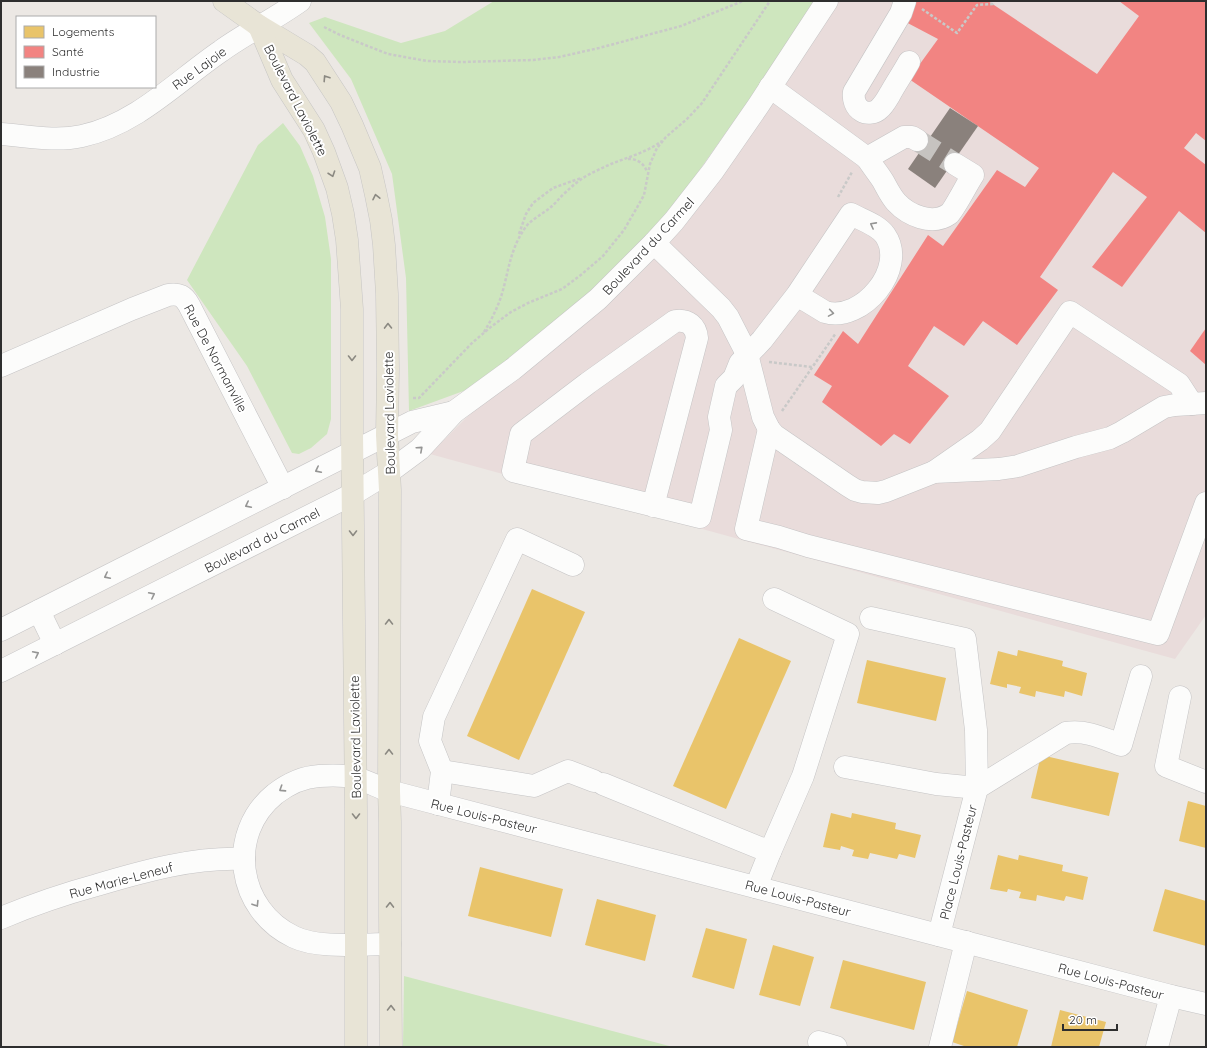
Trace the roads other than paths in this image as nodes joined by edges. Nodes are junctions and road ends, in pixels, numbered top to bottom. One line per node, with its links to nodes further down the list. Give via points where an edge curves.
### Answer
1 (224, 1): 5 (main road)
2 (300, 1): 5 (street, Rue Lajoie)
3 (827, 1): 7 (street, Boulevard du Carmel)
4 (912, 3): 8 (street, via 901,13 854,92 855,102)
5 (259, 26): 9 (street, Rue Lajoie, via 135,114 98,131 67,138); 21 (main road, Boulevard Laviolette, one-way to 5, via 387,268 381,220 370,168 341,102 315,62); 23 (main road, Boulevard Laviolette, one-way to 23, via 282,80 314,130 324,152 343,214 352,309)
6 (909, 62): 8 (street, via 881,108 873,112)
7 (770, 88): 10 (street); 14 (street, Boulevard du Carmel, via 701,187)
8 (860, 109): 10 (street)
9 (1, 134)
10 (840, 138): 13 (street)
11 (917, 140): 13 (street, via 904,137)
12 (955, 164): 13 (street, via 973,174 949,214 934,219 917,216 901,206 890,194 884,182)
13 (859, 165)
14 (654, 243): 16 (street, via 725,313); 19 (street, Boulevard du Carmel, via 583,313 514,369)
15 (797, 295): 15 (street, one-way to 15, via 825,312 835,314 864,304 884,280 889,265 890,245 884,233 843,209); 16 (street, via 762,340)
16 (747, 354): 20 (street); 30 (street, via 734,378 726,386 719,417 721,430 700,517)
17 (1, 366): 27 (street, Rue De Normanville, via 139,306 168,295 180,295 189,305)
18 (1199, 403): 22 (street, via 1179,384 1070,312 990,431); 24 (street, via 1169,405 1110,438 1018,466)
19 (454, 412): 21 (street, Boulevard du Carmel, via 412,422); 25 (street, Boulevard du Carmel, one-way to 19, via 420,449)
20 (769, 429): 26 (street, via 774,435 855,490 862,492 886,491); 29 (street, via 746,529 1158,634)
21 (387, 435): 23 (street, Boulevard du Carmel); 25 (main road, Boulevard Laviolette)
22 (971, 447): 24 (street); 26 (street)
23 (353, 451): 27 (street, Boulevard du Carmel, one-way to 27); 28 (main road, Boulevard Laviolette)
24 (964, 470): 26 (street)
25 (389, 472): 28 (street, Boulevard du Carmel); 45 (main road, Boulevard Laviolette, one-way to 25)
26 (934, 472)
27 (283, 488): 33 (street, Boulevard du Carmel, one-way to 33)
28 (353, 494): 36 (street, Boulevard du Carmel, one-way to 28); 42 (main road, Boulevard Laviolette, one-way to 42)
29 (1206, 502)
30 (653, 506): 30 (street, via 696,338 694,328 686,321 680,320 675,321 521,434 513,471)
31 (572, 565): 41 (street, via 517,539 434,717 430,741)
32 (774, 599): 47 (street, via 848,634 802,776)
33 (39, 611): 35 (street, Boulevard du Carmel); 36 (street)
34 (871, 618): 44 (street, Place Louis-Pasteur, via 965,639 976,730)
35 (1, 630)
36 (55, 644): 37 (street, Boulevard du Carmel, one-way to 36)
37 (1, 671)
38 (1141, 676): 44 (street, via 1121,745 1088,733 1066,733)
39 (1180, 697): 43 (street, via 1166,766)
40 (845, 767): 44 (street, via 936,784)
41 (442, 771): 46 (street); 47 (street, via 534,786 568,771)
42 (355, 778): 45 (street, Rue Louis-Pasteur); 48 (street, one-way to 48, via 334,775 304,778 280,790 265,804 253,821); 53 (main road, Boulevard Laviolette, one-way to 53)
43 (1206, 782)
44 (977, 788): 51 (street, Place Louis-Pasteur)
45 (389, 791): 46 (street, Rue Louis-Pasteur); 54 (main road, Boulevard Laviolette, one-way to 45)
46 (438, 804): 49 (street, Rue Louis-Pasteur)
47 (770, 852): 49 (street)
48 (244, 859): 50 (street, Rue Marie-Leneuf, via 222,859 139,872); 53 (street, one-way to 53, via 245,875 254,901 282,931 308,942)
49 (756, 887): 51 (street, Rue Louis-Pasteur)
50 (1, 918)
51 (939, 936): 52 (street, Rue Louis-Pasteur)
52 (966, 942): 55 (street, Rue Louis-Pasteur); 59 (street)
53 (356, 944): 54 (street); 57 (main road, Boulevard Laviolette)
54 (390, 944): 58 (main road, Boulevard Laviolette, one-way to 54)
55 (1171, 996): 56 (street, Rue Louis-Pasteur); 60 (street)
56 (1206, 1004)
57 (356, 1047)
58 (391, 1047)
59 (940, 1047)
60 (1157, 1047)

